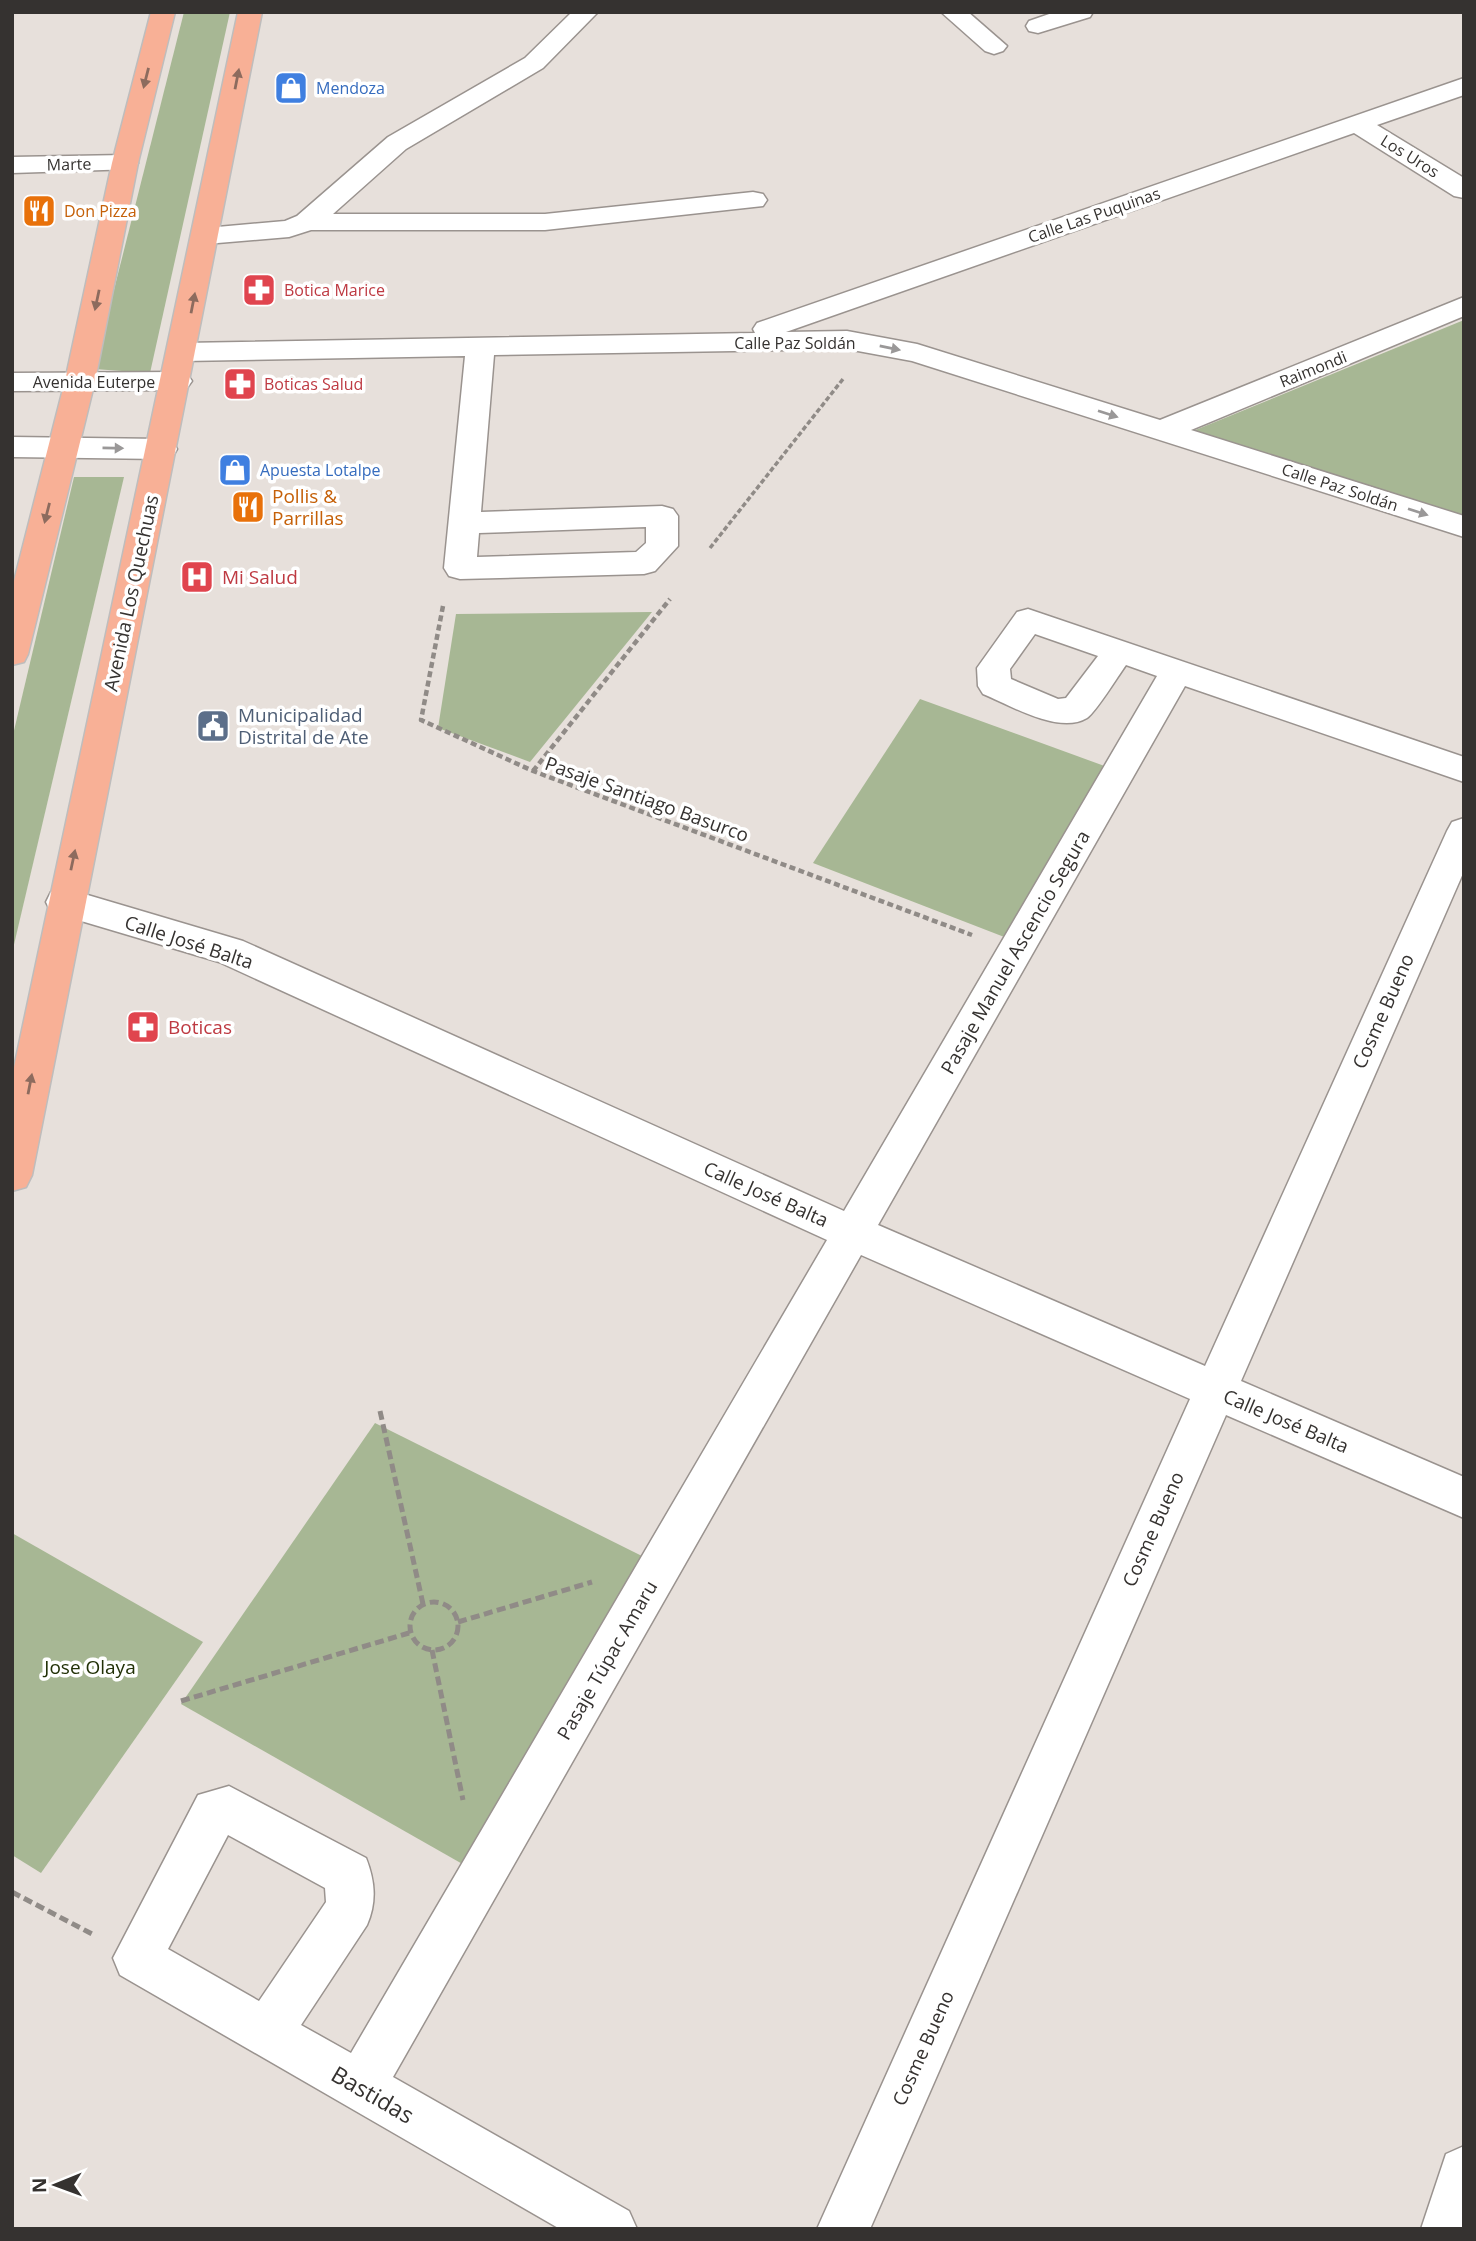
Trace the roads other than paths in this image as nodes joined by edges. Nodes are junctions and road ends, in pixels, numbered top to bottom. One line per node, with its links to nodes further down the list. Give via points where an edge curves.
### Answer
1 (163, 12): 10 (main road, one-way to 10)
2 (250, 12): 15 (main road, Avenida Los Quechuas, one-way to 2)
3 (586, 12): 14 (street, via 534,63 397,143)
4 (953, 12): 7 (street)
5 (1081, 12): 6 (street)
6 (1038, 26)
7 (994, 46)
8 (1464, 86): 9 (street, Calle Las Puquinas)
9 (1356, 123): 12 (street, Los Uros); 17 (street, Calle Las Puquinas)
10 (125, 163): 11 (street, Marte); 21 (main road, one-way to 21)
11 (12, 165)
12 (1464, 190)
13 (753, 200): 14 (street, via 545,222)
14 (307, 222): 15 (street, via 289,229)
15 (206, 236): 19 (main road, Avenida Los Quechuas, one-way to 15)
16 (1464, 306): 22 (street, Raimondi)
17 (724, 342): 18 (street, Calle Paz Soldán); 22 (street, Calle Paz Soldán, one-way to 22, via 847,340 917,353)
18 (480, 346): 19 (street, Calle Paz Soldán); 26 (street)
19 (180, 367): 21 (street, Avenida Euterpe); 25 (main road, Avenida Los Quechuas)
20 (12, 382): 21 (street, Avenida Euterpe)
21 (80, 382): 24 (main road)
22 (1161, 430): 27 (street, Calle Paz Soldán, one-way to 27)
23 (12, 447): 24 (street)
24 (63, 447): 25 (street, one-way to 25); 29 (main road, one-way to 29)
25 (163, 449): 33 (main road, Avenida Los Quechuas, one-way to 25)
26 (466, 523): 26 (street, via 460,568 643,563 662,546 662,516)
27 (1464, 527)
28 (1119, 651): 28 (street, via 1028,620 993,668 995,686 1055,711 1076,709); 30 (street)
29 (12, 654)
30 (1177, 670): 31 (street); 35 (street, Pasaje Manuel Ascencio Segura)
31 (1464, 770)
32 (1464, 831): 36 (street, Cosme Bueno)
33 (64, 902): 34 (main road, Avenida Los Quechuas, one-way to 33); 35 (street, Calle José Balta, via 230,951)
34 (12, 1175)
35 (853, 1233): 36 (street, Calle José Balta); 39 (street, Pasaje Túpac Amaru)
36 (1214, 1390): 37 (street, Calle José Balta); 42 (street, Cosme Bueno)
37 (1464, 1498)
38 (267, 2033): 38 (street, Bastidas, via 137,1958 215,1812 229,1810 349,1875 350,1908); 39 (street, Bastidas)
39 (360, 2086): 41 (street, Bastidas)
40 (1464, 2172): 43 (street)
41 (611, 2229)
42 (843, 2229)
43 (1447, 2229)

